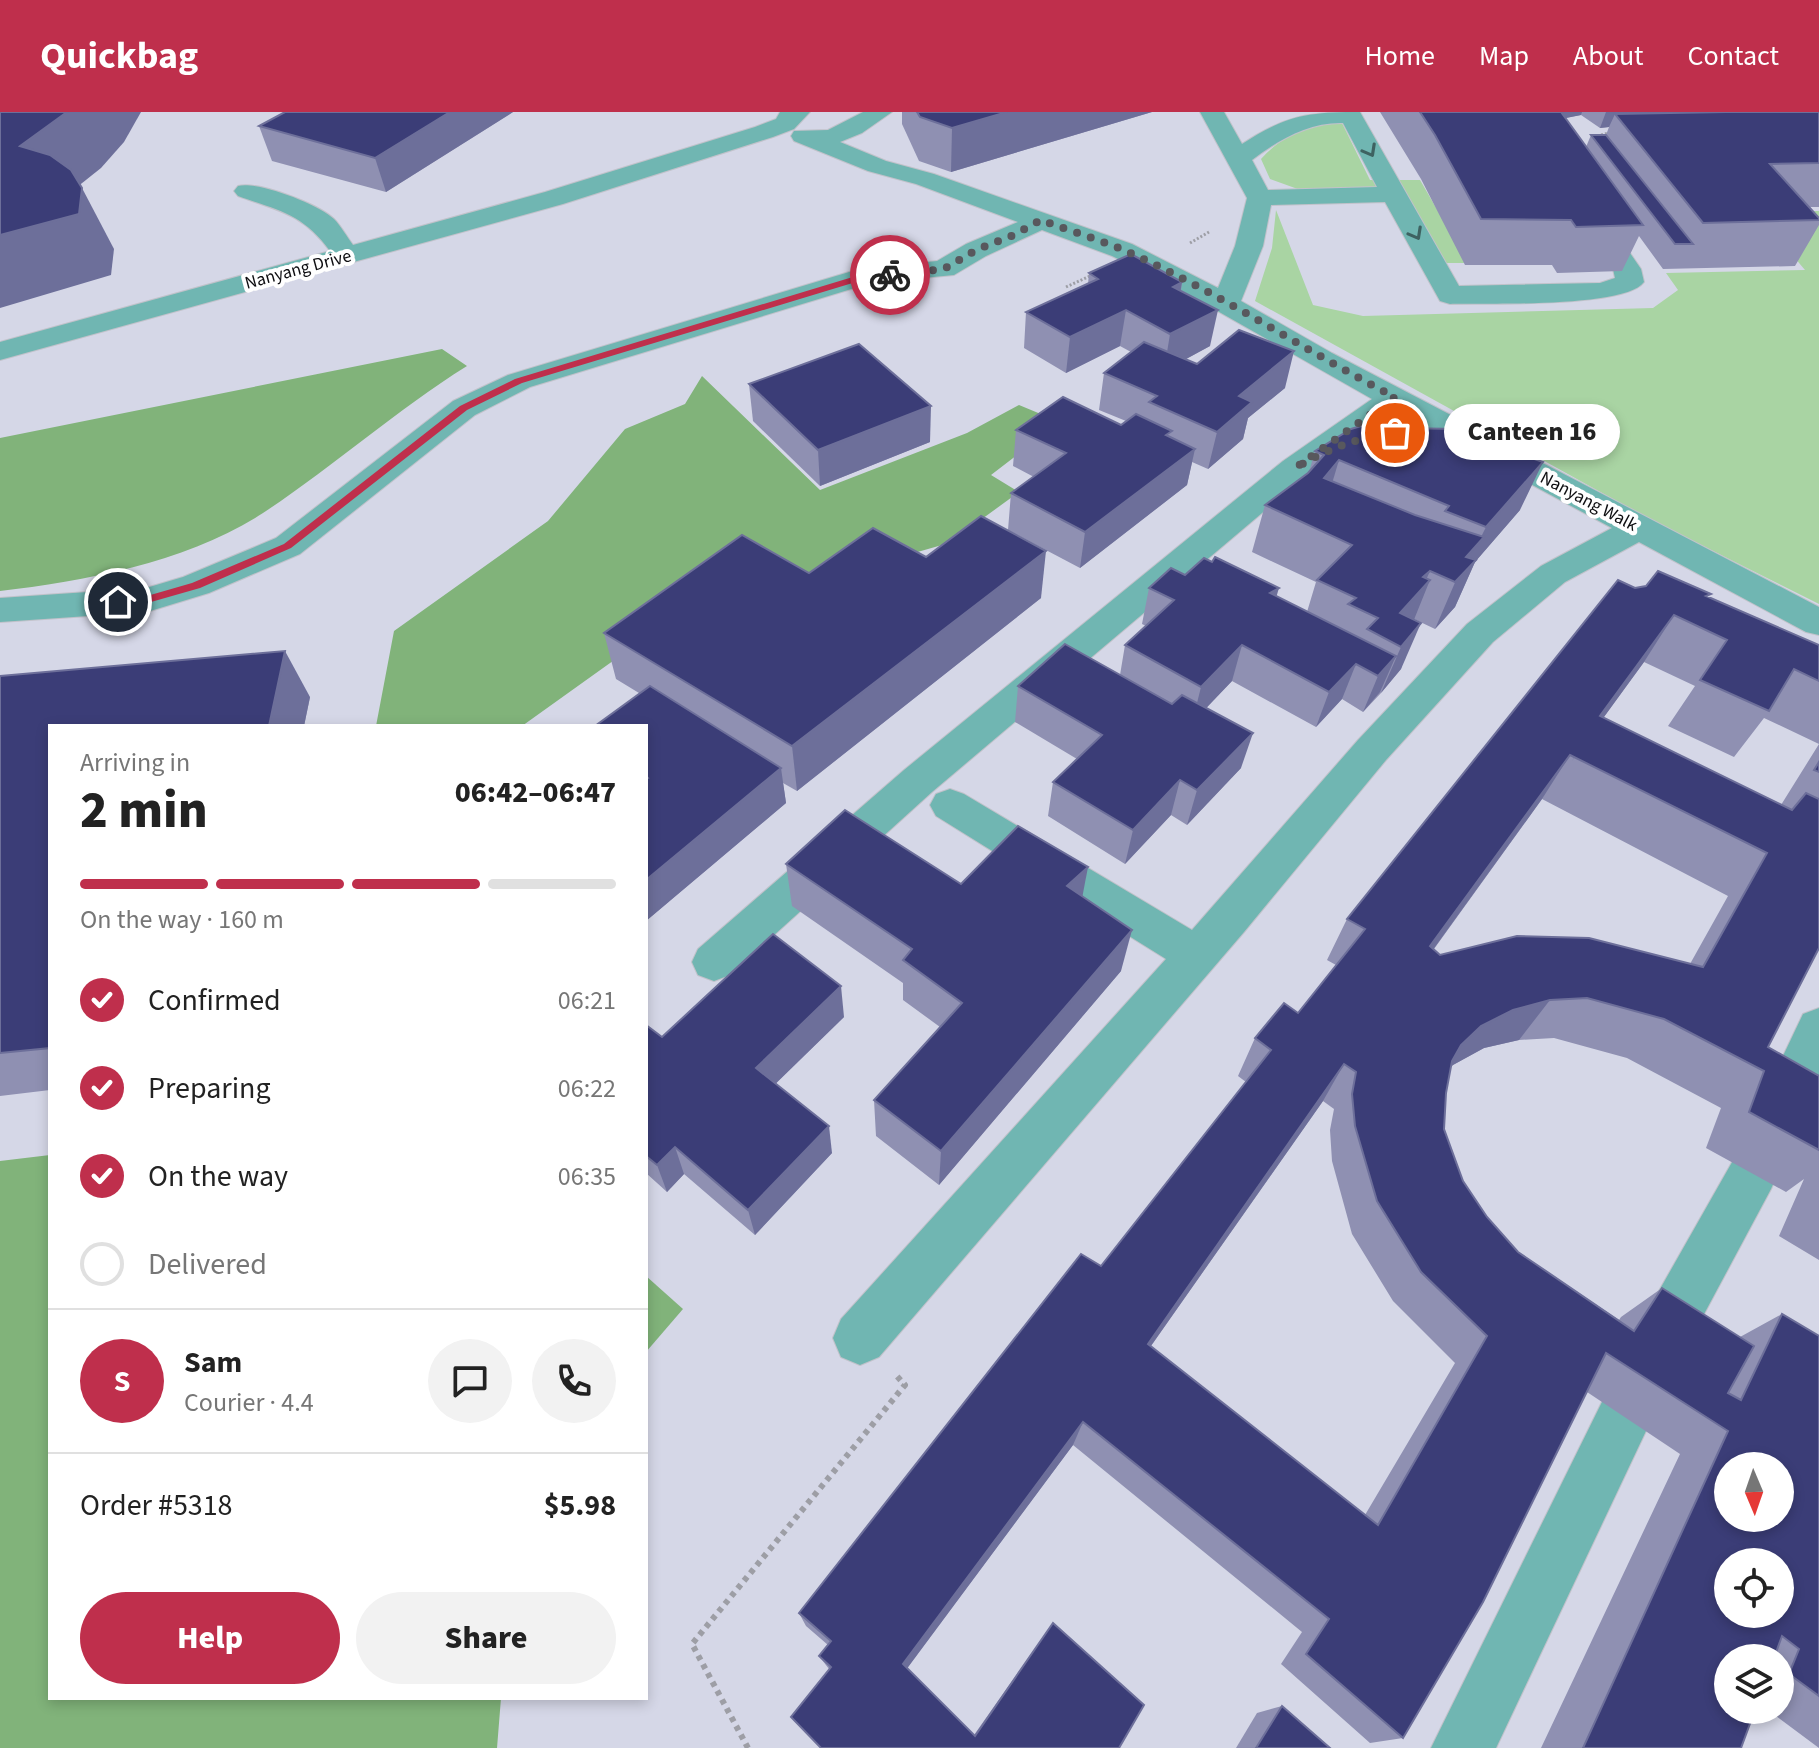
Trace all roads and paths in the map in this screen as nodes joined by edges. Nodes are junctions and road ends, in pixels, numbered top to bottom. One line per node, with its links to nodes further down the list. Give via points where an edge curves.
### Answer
1 (1212, 112): 7 (street)
2 (868, 116): 5 (street, Nanyang Drive, via 846,133); 8 (street, Nanyang Walk, via 877,146)
3 (792, 118): 5 (street, Nanyang Walk, via 790,130); 9 (street, Nanyang Drive)
4 (1612, 132): 6 (path, via 1593,137)
5 (810, 138): 8 (street, Nanyang Walk); 9 (street, Nanyang Drive)
6 (1601, 143)
7 (1240, 157): 11 (street, one-way to 11, via 1290,126 1334,113 1351,116); 12 (street)
8 (925, 179): 14 (street, Nanyang Walk)
9 (595, 185): 15 (street, Nanyang Drive)
10 (247, 191): 15 (street, via 324,224)
11 (1394, 194): 12 (street); 13 (street, one-way to 13, via 1450,295 1603,291 1630,282 1627,269)
12 (1260, 198): 16 (street, via 1249,246)
13 (1580, 200)
14 (1041, 220): 16 (street, Nanyang Walk, via 1122,250); 22 (street, via 944,269 869,275 519,381 464,408 288,546 196,585 147,600)
15 (347, 256): 17 (street, Nanyang Drive)
16 (1226, 304): 18 (street, Nanyang Walk)
17 (0, 351)
18 (1395, 397): 19 (street, Nanyang Walk); 20 (street)
19 (1464, 434): 20 (street, via 1368,436 1339,444); 21 (street, Nanyang Walk)
20 (1295, 468): 26 (street, via 918,781)
21 (1640, 527): 23 (street, Nanyang Walk); 25 (street, via 1553,574 1480,633)
22 (0, 610)
23 (1819, 623)
24 (950, 805): 25 (street)
25 (1197, 955): 28 (street)
26 (714, 962)
27 (1819, 1028): 30 (street, via 1753,1173 1662,1338)
28 (860, 1338): 29 (path, via 905,1385 692,1644)
29 (748, 1748)
30 (1463, 1748)

